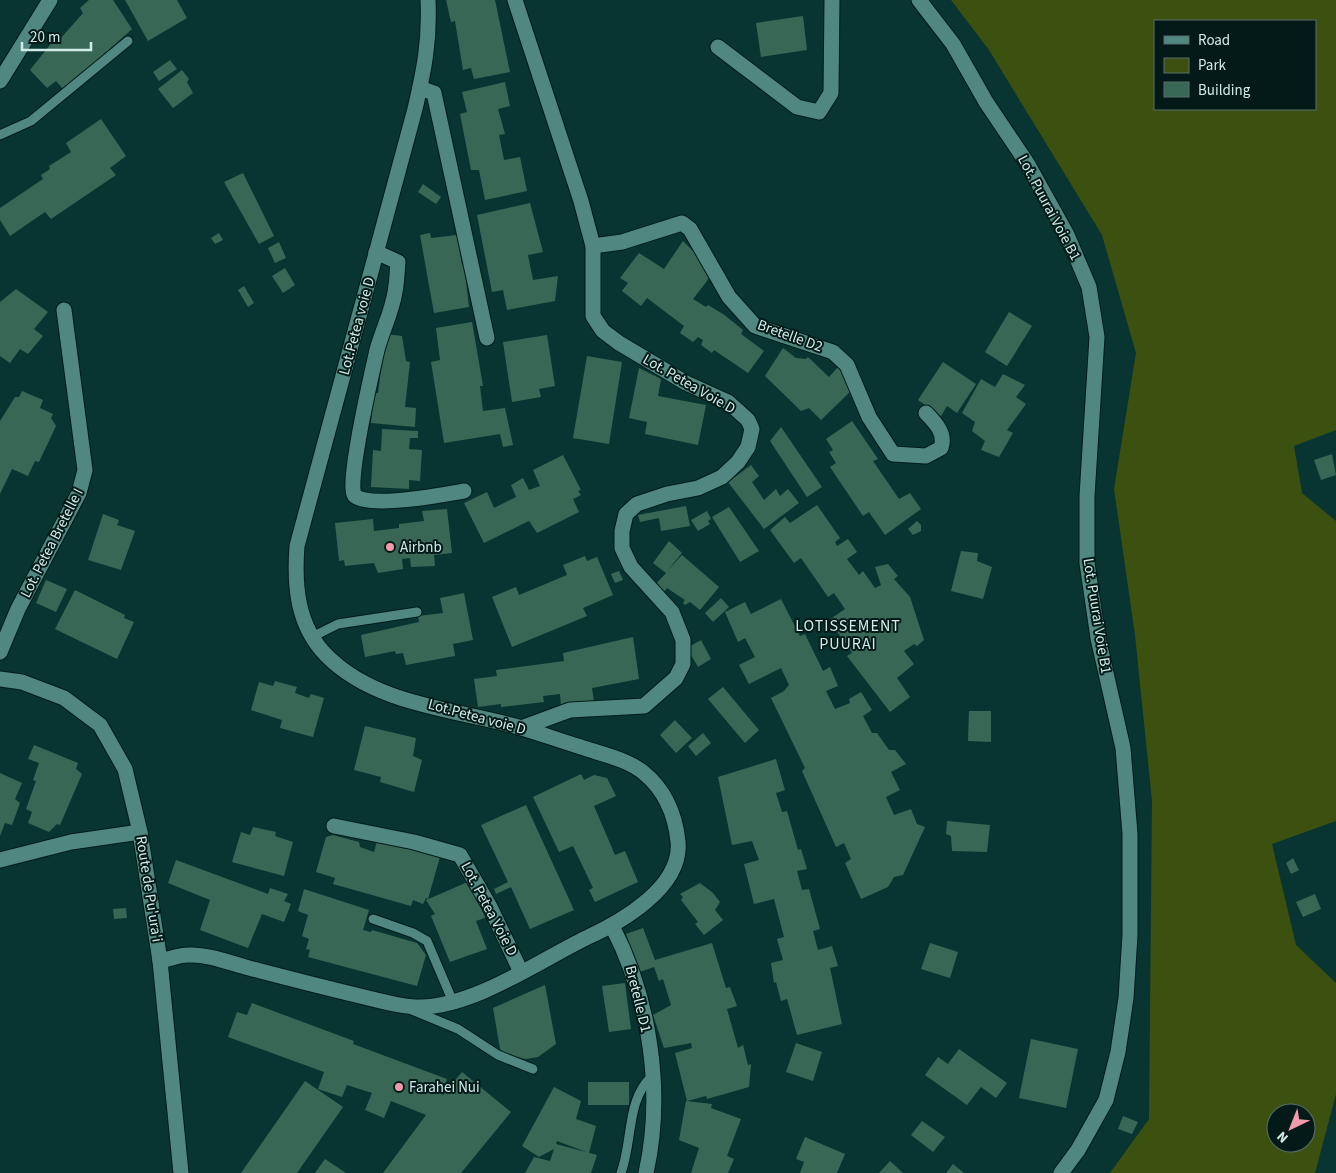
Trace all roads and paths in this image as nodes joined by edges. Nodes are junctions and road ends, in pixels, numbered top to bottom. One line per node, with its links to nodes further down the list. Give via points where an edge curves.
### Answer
1 (50, 0): 8 (street)
2 (428, 0): 9 (street, Lot.Petea voie D, via 430,33)
3 (515, 0): 11 (street, Lot. Petea Voie D)
4 (832, 0): 7 (street, via 831,94 818,112 797,106)
5 (919, 0): 36 (street, Lot. Puurai Voie B1, via 953,44 986,102 1027,163 1067,235 1089,287 1097,337 1087,496 1087,563 1098,638 1123,748 1130,834 1130,935 1126,998 1118,1052 1106,1100)
6 (128, 41): 10 (lane, via 31,121)
7 (718, 47)
8 (0, 81)
9 (420, 88): 12 (street, Lot.Petea voie D); 14 (street, via 434,93)
10 (0, 135)
11 (593, 246): 15 (street, Bretelle D2, via 622,242 682,223 690,229 730,297 755,326 833,352 846,364 869,417 893,454 926,456 941,448 944,441 937,424); 21 (street, Lot. Petea Voie D, via 593,316 604,331 618,343 686,382 728,402 748,420 752,438 738,462 722,477 698,488 637,504 626,514 622,548 631,566 672,612 683,640 683,664 676,678 644,706 570,710)
12 (376, 252): 16 (street, via 398,262 395,293 364,410 352,492 365,499 405,500); 18 (street, Lot.Petea voie D, via 297,546 295,576 298,600)
13 (64, 310): 19 (street, Lot. Petea Bretelle I, via 85,470 79,493 18,609)
14 (487, 338)
15 (926, 413)
16 (464, 491)
17 (417, 612): 18 (lane, via 338,624)
18 (312, 637): 21 (street, Lot.Petea voie D, via 328,656 372,687)
19 (0, 652)
20 (0, 679): 23 (street, Route de Pu'ura'i, via 22,682 64,698 100,725 125,769)
21 (521, 728): 26 (street, Lot.Petea voie D, via 619,759 642,771 660,788 671,808 679,850 672,870 654,894)
22 (334, 826): 28 (street, Lot. Petea Voie D, via 460,855 490,907)
23 (140, 832): 24 (street, via 70,842); 27 (street, Route de Pu'ura'i)
24 (0, 860)
25 (373, 919): 29 (lane, via 427,941)
26 (612, 926): 28 (street, Lot.Petea voie D); 32 (street, Bretelle D1, via 626,954 636,986 648,1034)
27 (160, 961): 30 (street, Lot.Petea voie D, via 188,955 220,960); 33 (street, Route de Pu'ura'i)
28 (521, 972): 29 (street, Lot.Petea voie D)
29 (453, 1002): 30 (street, Lot.Petea voie D, via 420,1007)
30 (398, 1004): 31 (lane, via 458,1029 498,1055)
31 (533, 1069)
32 (652, 1076): 34 (lane, via 638,1093); 35 (street, Bretelle D1, via 655,1110)
33 (181, 1173)
34 (621, 1173)
35 (646, 1173)
36 (1061, 1173)

